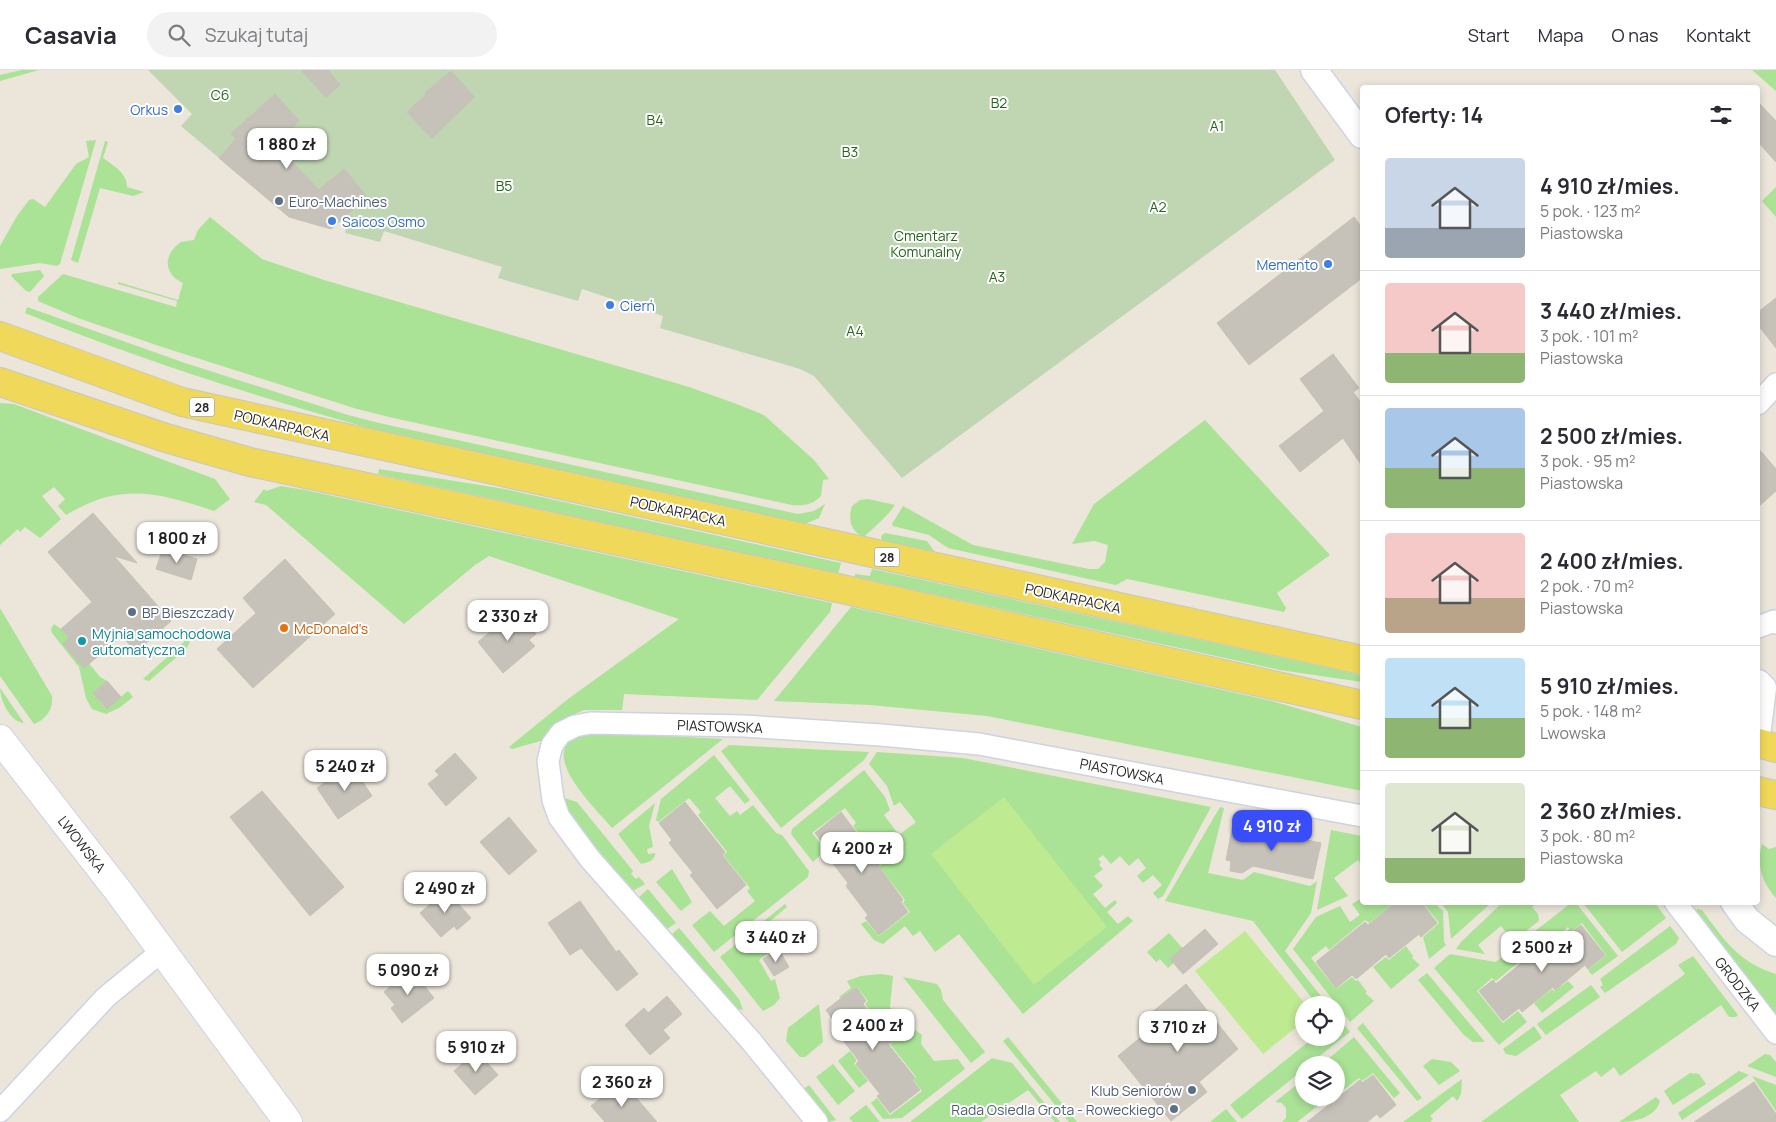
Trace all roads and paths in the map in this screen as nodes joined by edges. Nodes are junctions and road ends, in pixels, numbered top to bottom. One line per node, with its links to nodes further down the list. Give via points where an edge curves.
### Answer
1 (1314, 70): 2 (street)
2 (1360, 132)
3 (0, 336): 9 (main road, PODKARPACKA / 28, via 182,402)
4 (0, 382): 11 (main road, via 166,438 250,462 834,587)
5 (1776, 384): 6 (street)
6 (1760, 402)
7 (1776, 623): 8 (street)
8 (1760, 626)
9 (1360, 660)
10 (1760, 685): 12 (street, via 1763,688)
11 (1360, 705)
12 (1760, 712)
13 (0, 739): 22 (main road, LWOWSKA)
14 (1760, 744): 15 (main road)
15 (1776, 748)
16 (1760, 791): 17 (main road)
17 (1776, 795)
18 (1360, 816): 26 (street, PIASTOWSKA, via 979,744 744,726 616,722 575,726 562,733 552,745 548,761 553,800 568,830 752,1041)
19 (1677, 905): 23 (street, GRODZKA)
20 (1736, 905): 21 (street, via 1747,920)
21 (1776, 943)
22 (162, 951): 24 (street, via 106,997); 25 (main road, LWOWSKA)
23 (1776, 1033)
24 (0, 1111)
25 (288, 1122)
26 (817, 1122)

